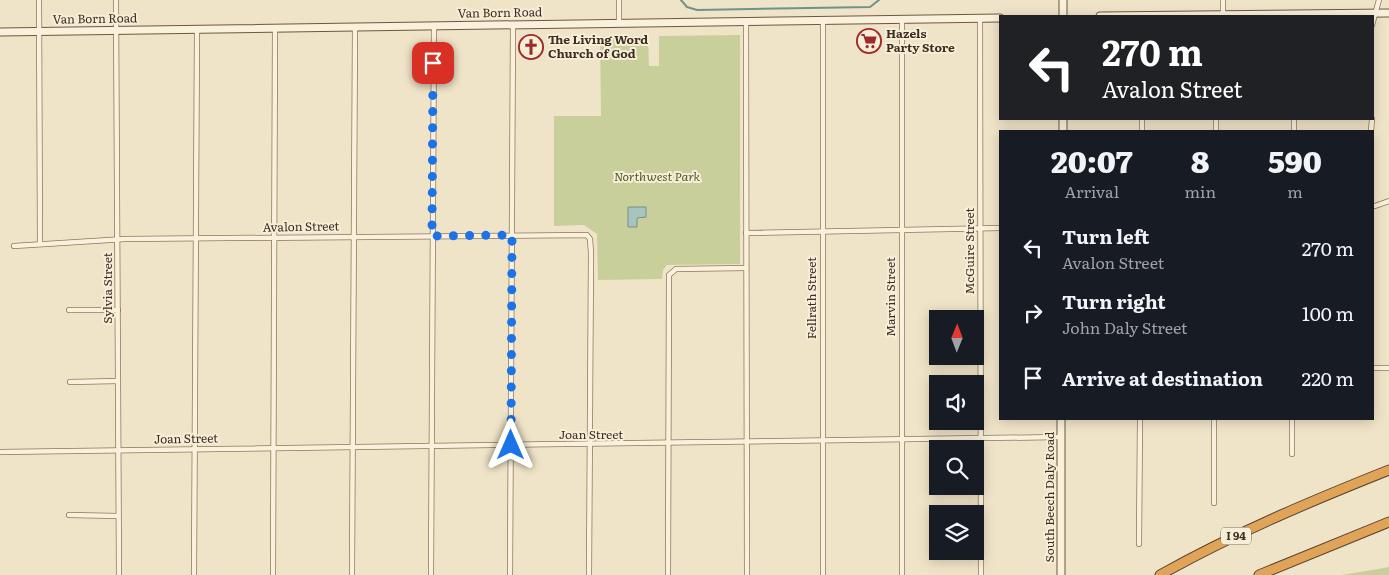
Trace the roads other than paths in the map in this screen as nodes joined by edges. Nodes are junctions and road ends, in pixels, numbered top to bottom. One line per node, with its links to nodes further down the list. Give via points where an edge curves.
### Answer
1 (40, 0): 25 (street)
2 (116, 0): 24 (street, Sylvia Street)
3 (619, 0): 18 (street)
4 (1063, 0): 9 (main road)
5 (1223, 0): 10 (street)
6 (1379, 0): 8 (street)
7 (1389, 13): 8 (main road)
8 (1376, 14): 11 (main road); 16 (street)
9 (1063, 15)
10 (1223, 15): 11 (main road)
11 (1294, 15)
12 (980, 18): 13 (main road, Van Born Road); 14 (main road, Van Born Road); 29 (street, McGuire Street)
13 (999, 18)
14 (902, 19): 15 (main road, Van Born Road); 31 (street, Marvin Street)
15 (823, 20): 17 (main road, Van Born Road); 32 (street, Fellrath Street)
16 (1374, 20)
17 (746, 21): 18 (main road, Van Born Road); 33 (street)
18 (619, 23): 19 (main road, Van Born Road)
19 (513, 24): 20 (main road, Van Born Road); 34 (street)
20 (434, 26): 21 (main road, Van Born Road); 36 (street)
21 (354, 27): 22 (main road, Van Born Road); 35 (street)
22 (275, 28): 23 (main road, Van Born Road); 38 (street)
23 (197, 29): 24 (main road, Van Born Road); 37 (street)
24 (117, 30): 25 (main road, Van Born Road); 39 (street, Sylvia Street)
25 (40, 31): 26 (main road, Van Born Road); 40 (street)
26 (0, 32)
27 (1389, 201): 28 (street)
28 (1374, 206)
29 (980, 228): 30 (street); 31 (street); 54 (street, McGuire Street)
30 (999, 228)
31 (901, 230): 32 (street); 55 (street, Marvin Street)
32 (822, 231): 33 (street); 56 (street, Fellrath Street)
33 (746, 233): 42 (street)
34 (512, 235): 36 (street, Avalon Street); 59 (street); 60 (street, Avalon Street, via 588,236 591,253)
35 (354, 236): 36 (street, Avalon Street); 38 (street, Avalon Street); 62 (street)
36 (432, 236): 61 (street)
37 (196, 238): 38 (street, Avalon Street); 39 (street, Avalon Street); 64 (street)
38 (274, 238): 63 (street)
39 (118, 240): 40 (street, Avalon Street); 44 (street, Sylvia Street)
40 (40, 244): 41 (street, Avalon Street)
41 (14, 246)
42 (746, 268): 57 (street); 58 (street, via 676,269 670,275)
43 (69, 310): 44 (street)
44 (118, 310): 48 (street, Sylvia Street)
45 (1374, 368): 46 (street)
46 (1389, 368)
47 (70, 382): 48 (street)
48 (118, 382): 65 (street, Sylvia Street)
49 (1061, 420): 53 (main road, South Beech Daly Road)
50 (1140, 420): 73 (street)
51 (1214, 420): 69 (street)
52 (1292, 420): 67 (street)
53 (1061, 437): 54 (street, Joan Street); 86 (main road, South Beech Daly Road)
54 (980, 439): 55 (street, Joan Street); 85 (street, McGuire Street)
55 (902, 440): 56 (street, Joan Street); 84 (street, Marvin Street)
56 (823, 442): 57 (street, Joan Street); 83 (street, Fellrath Street)
57 (747, 443): 58 (street, Joan Street); 82 (street)
58 (669, 444): 60 (street, Joan Street); 81 (street)
59 (511, 445): 60 (street, Joan Street); 61 (street, Joan Street); 79 (street)
60 (589, 445): 80 (street)
61 (431, 446): 62 (street, Joan Street); 78 (street)
62 (352, 447): 63 (street, Joan Street); 77 (street)
63 (273, 448): 64 (street, Joan Street); 76 (street)
64 (194, 449): 65 (street, Joan Street); 75 (street)
65 (118, 450): 66 (street, Joan Street); 71 (street, Sylvia Street)
66 (0, 452)
67 (1292, 454)
68 (1389, 470): 87 (highway, I 94, via 1226,540)
69 (1214, 503)
70 (70, 515): 71 (street)
71 (118, 516): 74 (street, Sylvia Street)
72 (1389, 522): 88 (highway)
73 (1139, 544)
74 (119, 575)
75 (194, 575)
76 (273, 575)
77 (352, 575)
78 (431, 575)
79 (510, 575)
80 (589, 575)
81 (668, 575)
82 (747, 575)
83 (823, 575)
84 (902, 575)
85 (981, 575)
86 (1061, 575)
87 (1160, 575)
88 (1259, 575)

